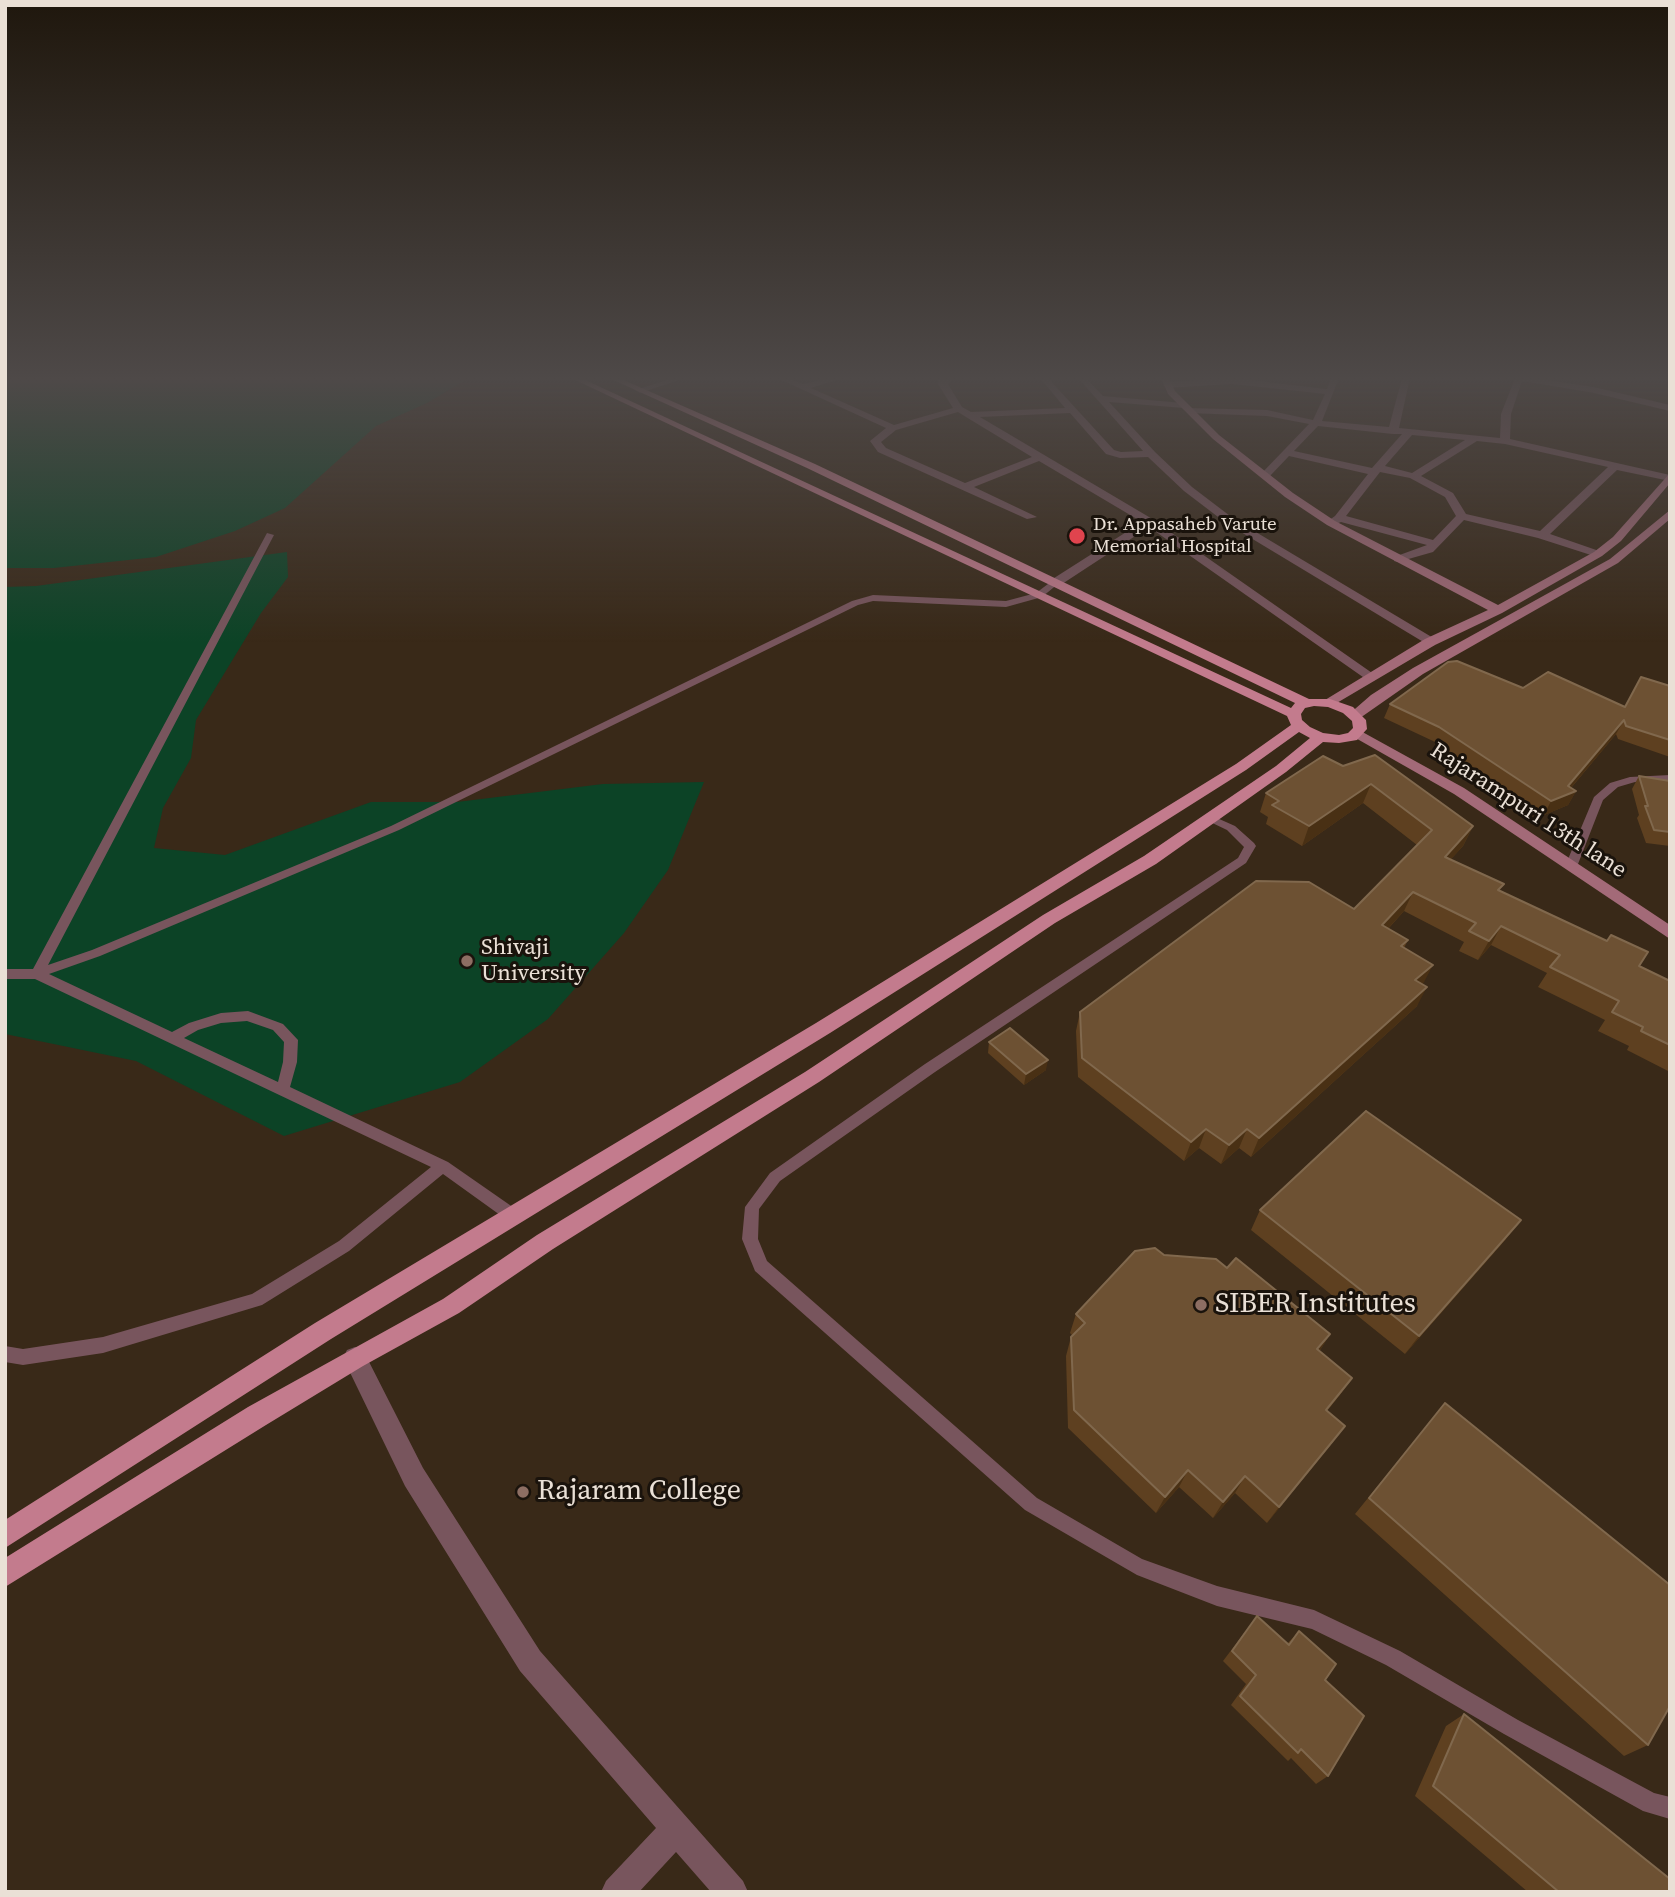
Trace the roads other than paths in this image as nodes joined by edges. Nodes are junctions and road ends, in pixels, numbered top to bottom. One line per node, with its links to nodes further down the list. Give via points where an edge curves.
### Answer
1 (766, 467): 29 (main road)
2 (812, 467): 28 (main road)
3 (917, 467): 17 (street)
4 (1016, 467): 17 (street)
5 (1056, 467): 22 (street)
6 (1164, 467): 31 (street, via 1230,521)
7 (1254, 467): 14 (main road)
8 (1273, 467): 14 (street)
9 (1359, 467): 13 (street)
10 (1380, 467): 13 (street)
11 (1429, 467): 15 (street)
12 (1614, 467): 16 (street); 24 (street)
13 (1378, 470): 15 (street); 21 (street)
14 (1265, 475): 21 (main road)
15 (1414, 476): 19 (street, via 1449,495)
16 (1669, 477): 26 (main road, via 1617,539)
17 (963, 488): 20 (street)
18 (1670, 513): 35 (main road, via 1614,561 1418,671)
19 (1462, 516): 24 (street); 25 (street)
20 (1031, 517)
21 (1335, 520): 25 (street); 27 (main road)
22 (1149, 522): 28 (street); 32 (street)
23 (270, 535): 44 (lane)
24 (1542, 535): 26 (street)
25 (1437, 544): 27 (street)
26 (1598, 554): 30 (main road)
27 (1398, 559): 30 (main road)
28 (1055, 583): 29 (lane); 33 (main road)
29 (1040, 595): 36 (main road); 44 (lane, via 1006,604 884,598 855,603 395,828)
30 (1499, 610): 31 (main road)
31 (1430, 642): 32 (main road)
32 (1370, 678): 34 (main road)
33 (1306, 703): 34 (main road); 36 (main road, via 1296,708)
34 (1331, 703): 35 (main road)
35 (1355, 715): 37 (main road, via 1361,726)
36 (1296, 720): 38 (main road); 48 (main road, via 1241,767 620,1153)
37 (1357, 733): 38 (main road, via 1339,739); 41 (main road, Rajarampuri 13th lane, via 1416,764)
38 (1320, 737): 40 (main road)
39 (1670, 778): 41 (lane, via 1634,779 1614,785 1598,799)
40 (1208, 817): 50 (main road, via 1150,860 1049,919 450,1306); 53 (lane, via 1250,846 1242,860 775,1177 752,1207 750,1239 761,1266 1031,1504 1137,1566 1217,1596 1314,1620 1393,1658 1651,1803)
41 (1572, 864): 42 (main road, Rajarampuri 13th lane)
42 (1670, 933)
43 (5, 974): 44 (lane)
44 (37, 974): 45 (lane)
45 (172, 1038): 46 (lane); 46 (lane, via 221,1018 248,1016 278,1027 291,1040)
46 (282, 1090): 47 (lane)
47 (443, 1166): 48 (lane); 49 (lane, via 344,1245 256,1300 103,1345 23,1357)
48 (512, 1215): 51 (main road)
49 (5, 1354)
50 (355, 1358): 52 (main road); 54 (street, via 414,1477 530,1661)
51 (5, 1535)
52 (5, 1574)
53 (1670, 1808)
54 (677, 1828): 55 (street); 56 (street)
55 (617, 1892)
56 (732, 1892)

